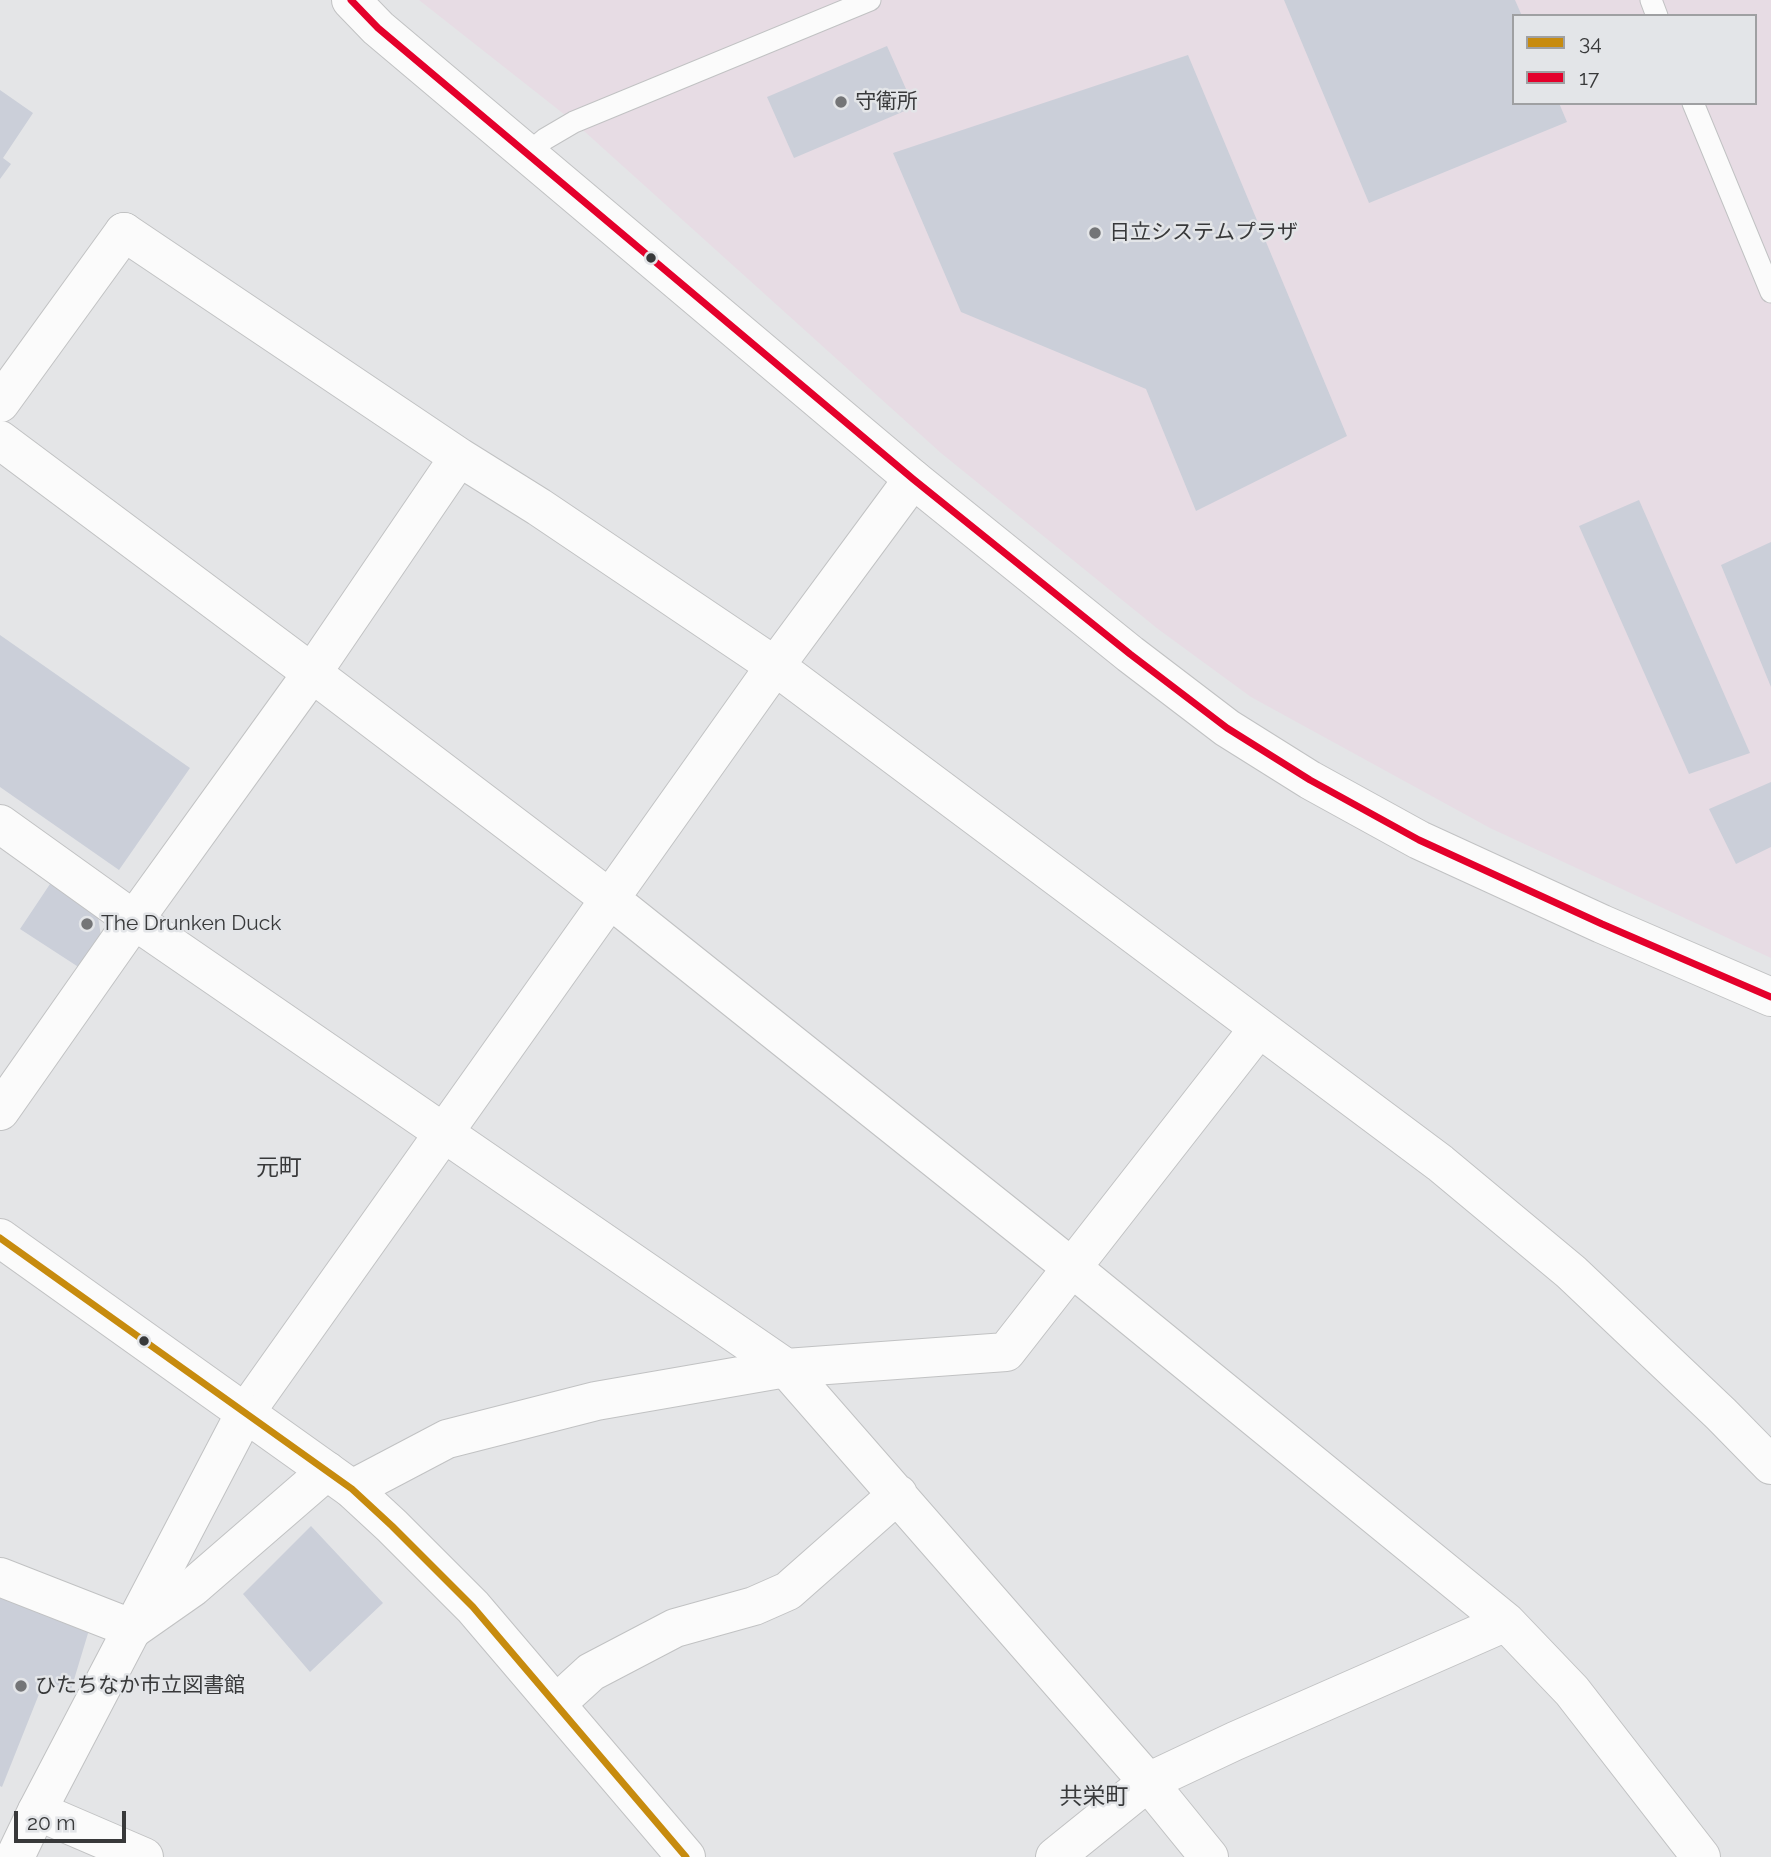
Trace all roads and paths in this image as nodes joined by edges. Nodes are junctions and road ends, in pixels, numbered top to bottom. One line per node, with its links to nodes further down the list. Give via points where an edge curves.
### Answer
1 (351, 0): 4 (street)
2 (870, 0): 4 (lane, via 574,122)
3 (1694, 105): 5 (lane)
4 (527, 154): 9 (street)
5 (1771, 292)
6 (0, 403): 8 (street, via 124,232)
7 (0, 440): 11 (street)
8 (459, 457): 10 (street); 11 (street)
9 (913, 479): 10 (street); 15 (street, via 1227,728 1310,780 1431,845)
10 (775, 666): 13 (street); 16 (street)
11 (312, 673): 13 (street); 14 (street)
12 (0, 824): 14 (street)
13 (610, 899): 18 (street); 20 (street)
14 (134, 920): 17 (street); 18 (street)
15 (1771, 997)
16 (1259, 1028): 20 (street); 23 (street, via 1440,1163 1571,1272)
17 (0, 1111)
18 (444, 1133): 21 (street); 22 (street)
19 (0, 1238): 22 (street)
20 (1071, 1267): 21 (street, via 1006,1352); 27 (street)
21 (786, 1368): 24 (street, via 596,1401 447,1439); 25 (street)
22 (244, 1413): 24 (street); 28 (street)
23 (1771, 1465)
24 (340, 1480): 28 (street); 29 (street, via 473,1607)
25 (898, 1494): 29 (street, via 788,1591 754,1606 675,1628 592,1672); 30 (street)
26 (0, 1577): 28 (street)
27 (1506, 1622): 30 (street); 37 (street, via 1572,1690)
28 (133, 1629): 31 (street)
29 (556, 1704): 34 (street)
30 (1148, 1782): 35 (street); 36 (street)
31 (37, 1811): 32 (street); 33 (street)
32 (15, 1857)
33 (144, 1857)
34 (686, 1857)
35 (1055, 1857)
36 (1209, 1857)
37 (1701, 1857)

